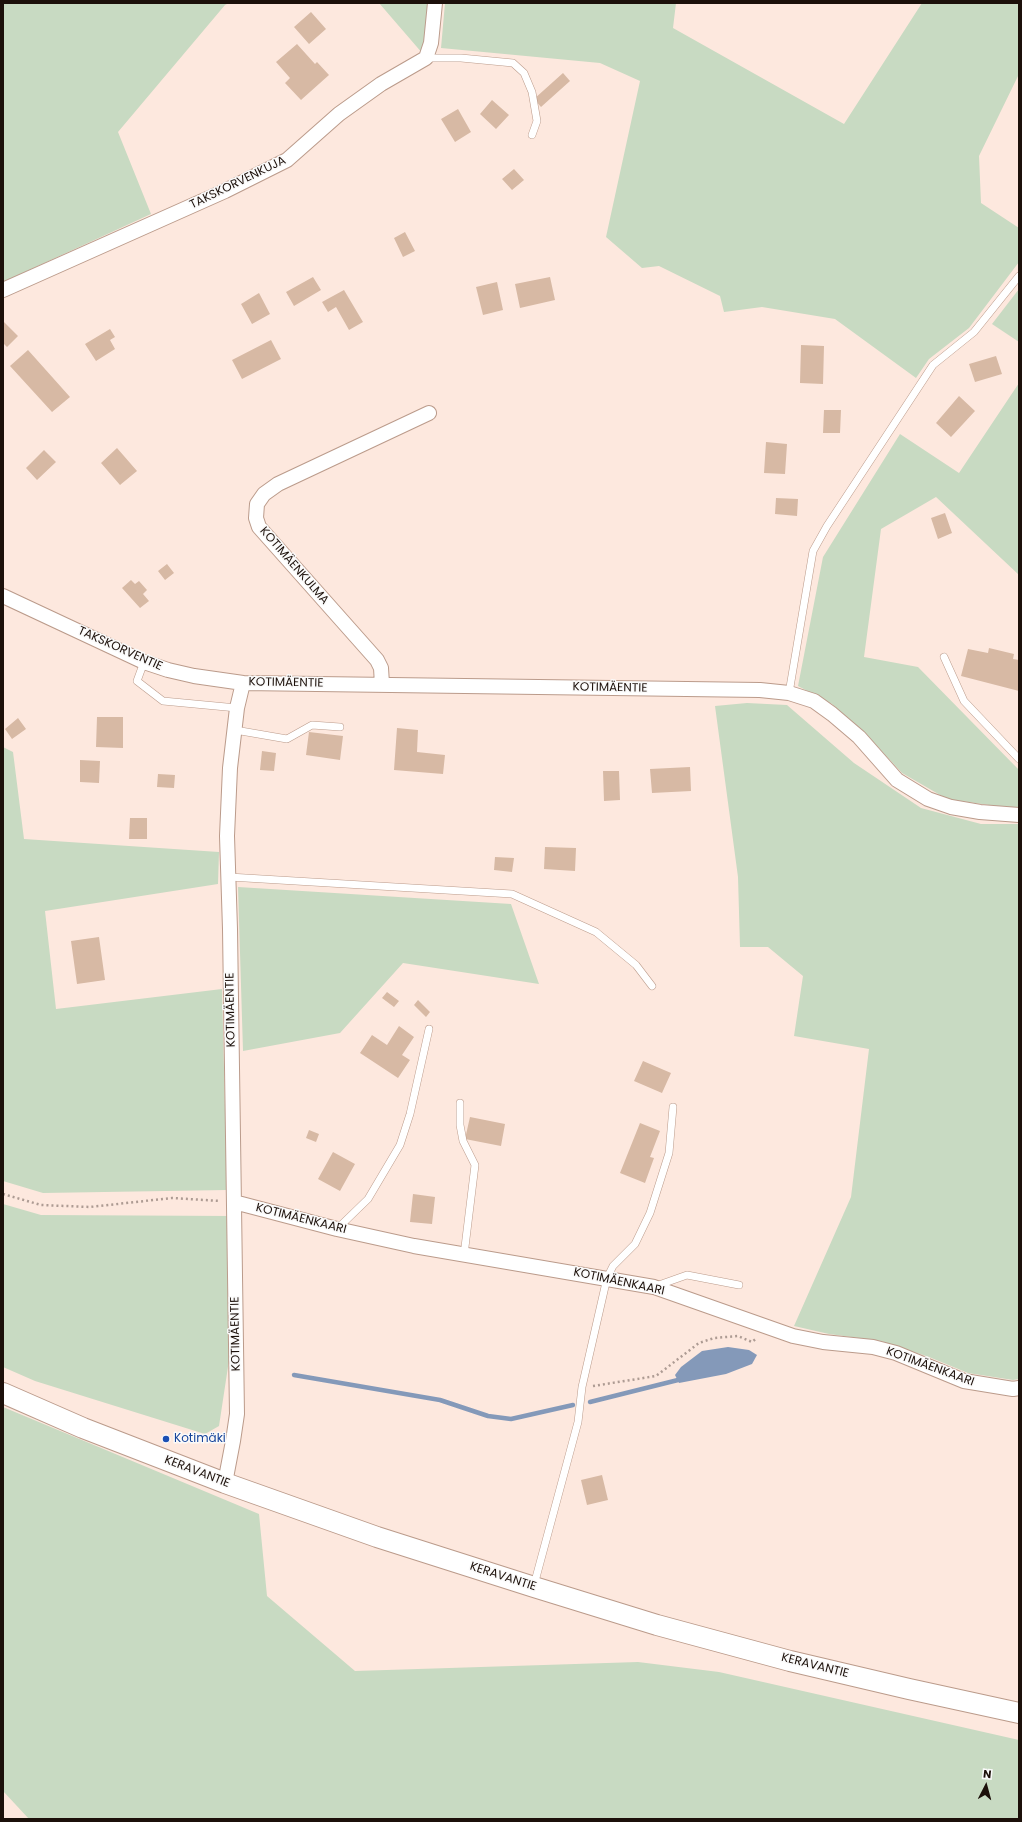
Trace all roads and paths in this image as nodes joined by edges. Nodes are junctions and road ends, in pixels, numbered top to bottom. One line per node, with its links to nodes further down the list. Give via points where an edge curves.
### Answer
1 (435, 3): 2 (street, via 431,43)
2 (426, 58): 3 (lane, via 461,58 513,63 524,73 532,92 537,120); 5 (street, TAKSKORVENKUJA, via 381,84 339,114 287,160 225,191)
3 (532, 135)
4 (1019, 276): 12 (lane, via 974,332 933,365 813,551)
5 (3, 290)
6 (429, 413): 11 (street, KOTIMÄENKULMA, via 278,484 264,494 257,504 256,518 259,527 377,660 381,668)
7 (3, 596): 9 (street, TAKSKORVENTIE)
8 (944, 657): 16 (lane, via 964,701)
9 (144, 662): 10 (street, TAKSKORVENTIE, via 194,676); 13 (lane, via 137,681 163,701)
10 (243, 683): 11 (street, KOTIMÄENTIE); 13 (street, KOTIMÄENTIE)
11 (382, 684): 12 (street, KOTIMÄENTIE, via 760,690)
12 (790, 693): 17 (street, KOTIMÄENTIE, via 814,701 832,714 859,737 897,780 928,799 951,807)
13 (237, 708): 15 (street, KOTIMÄENTIE)
14 (340, 727): 15 (lane, via 312,725 287,739)
15 (235, 730): 18 (street, KOTIMÄENTIE, via 230,768)
16 (1019, 759)
17 (1019, 815)
18 (228, 877): 19 (lane, via 512,894 596,932 636,965); 24 (street, KOTIMÄENTIE)
19 (652, 986)
20 (429, 1029): 25 (lane, via 410,1114 400,1145 368,1199)
21 (460, 1103): 26 (lane, via 463,1141 475,1165)
22 (673, 1107): 27 (lane, via 669,1153 650,1213 635,1244 613,1266)
23 (3, 1194): 24 (path, via 41,1205 90,1207 172,1198)
24 (234, 1202): 25 (street, KOTIMÄENKAARI); 34 (street, KOTIMÄENTIE, via 237,1414)
25 (337, 1229): 26 (street, KOTIMÄENKAARI)
26 (464, 1255): 27 (street, KOTIMÄENKAARI)
27 (606, 1278): 29 (street, KOTIMÄENKAARI); 31 (lane)
28 (739, 1285): 29 (lane, via 687,1275)
29 (654, 1287): 30 (street, KOTIMÄENKAARI)
30 (773, 1329): 31 (path, via 764,1332 752,1342 738,1336 730,1336 699,1343 656,1376); 32 (street, KOTIMÄENKAARI, via 823,1342 873,1347 896,1353 964,1382)
31 (582, 1387): 35 (lane, via 578,1422)
32 (1019, 1388)
33 (3, 1393): 34 (main road, KERAVANTIE, via 83,1428)
34 (225, 1483): 35 (main road, KERAVANTIE, via 377,1537)
35 (534, 1587): 36 (main road, KERAVANTIE, via 657,1625 790,1661)
36 (1019, 1713)

